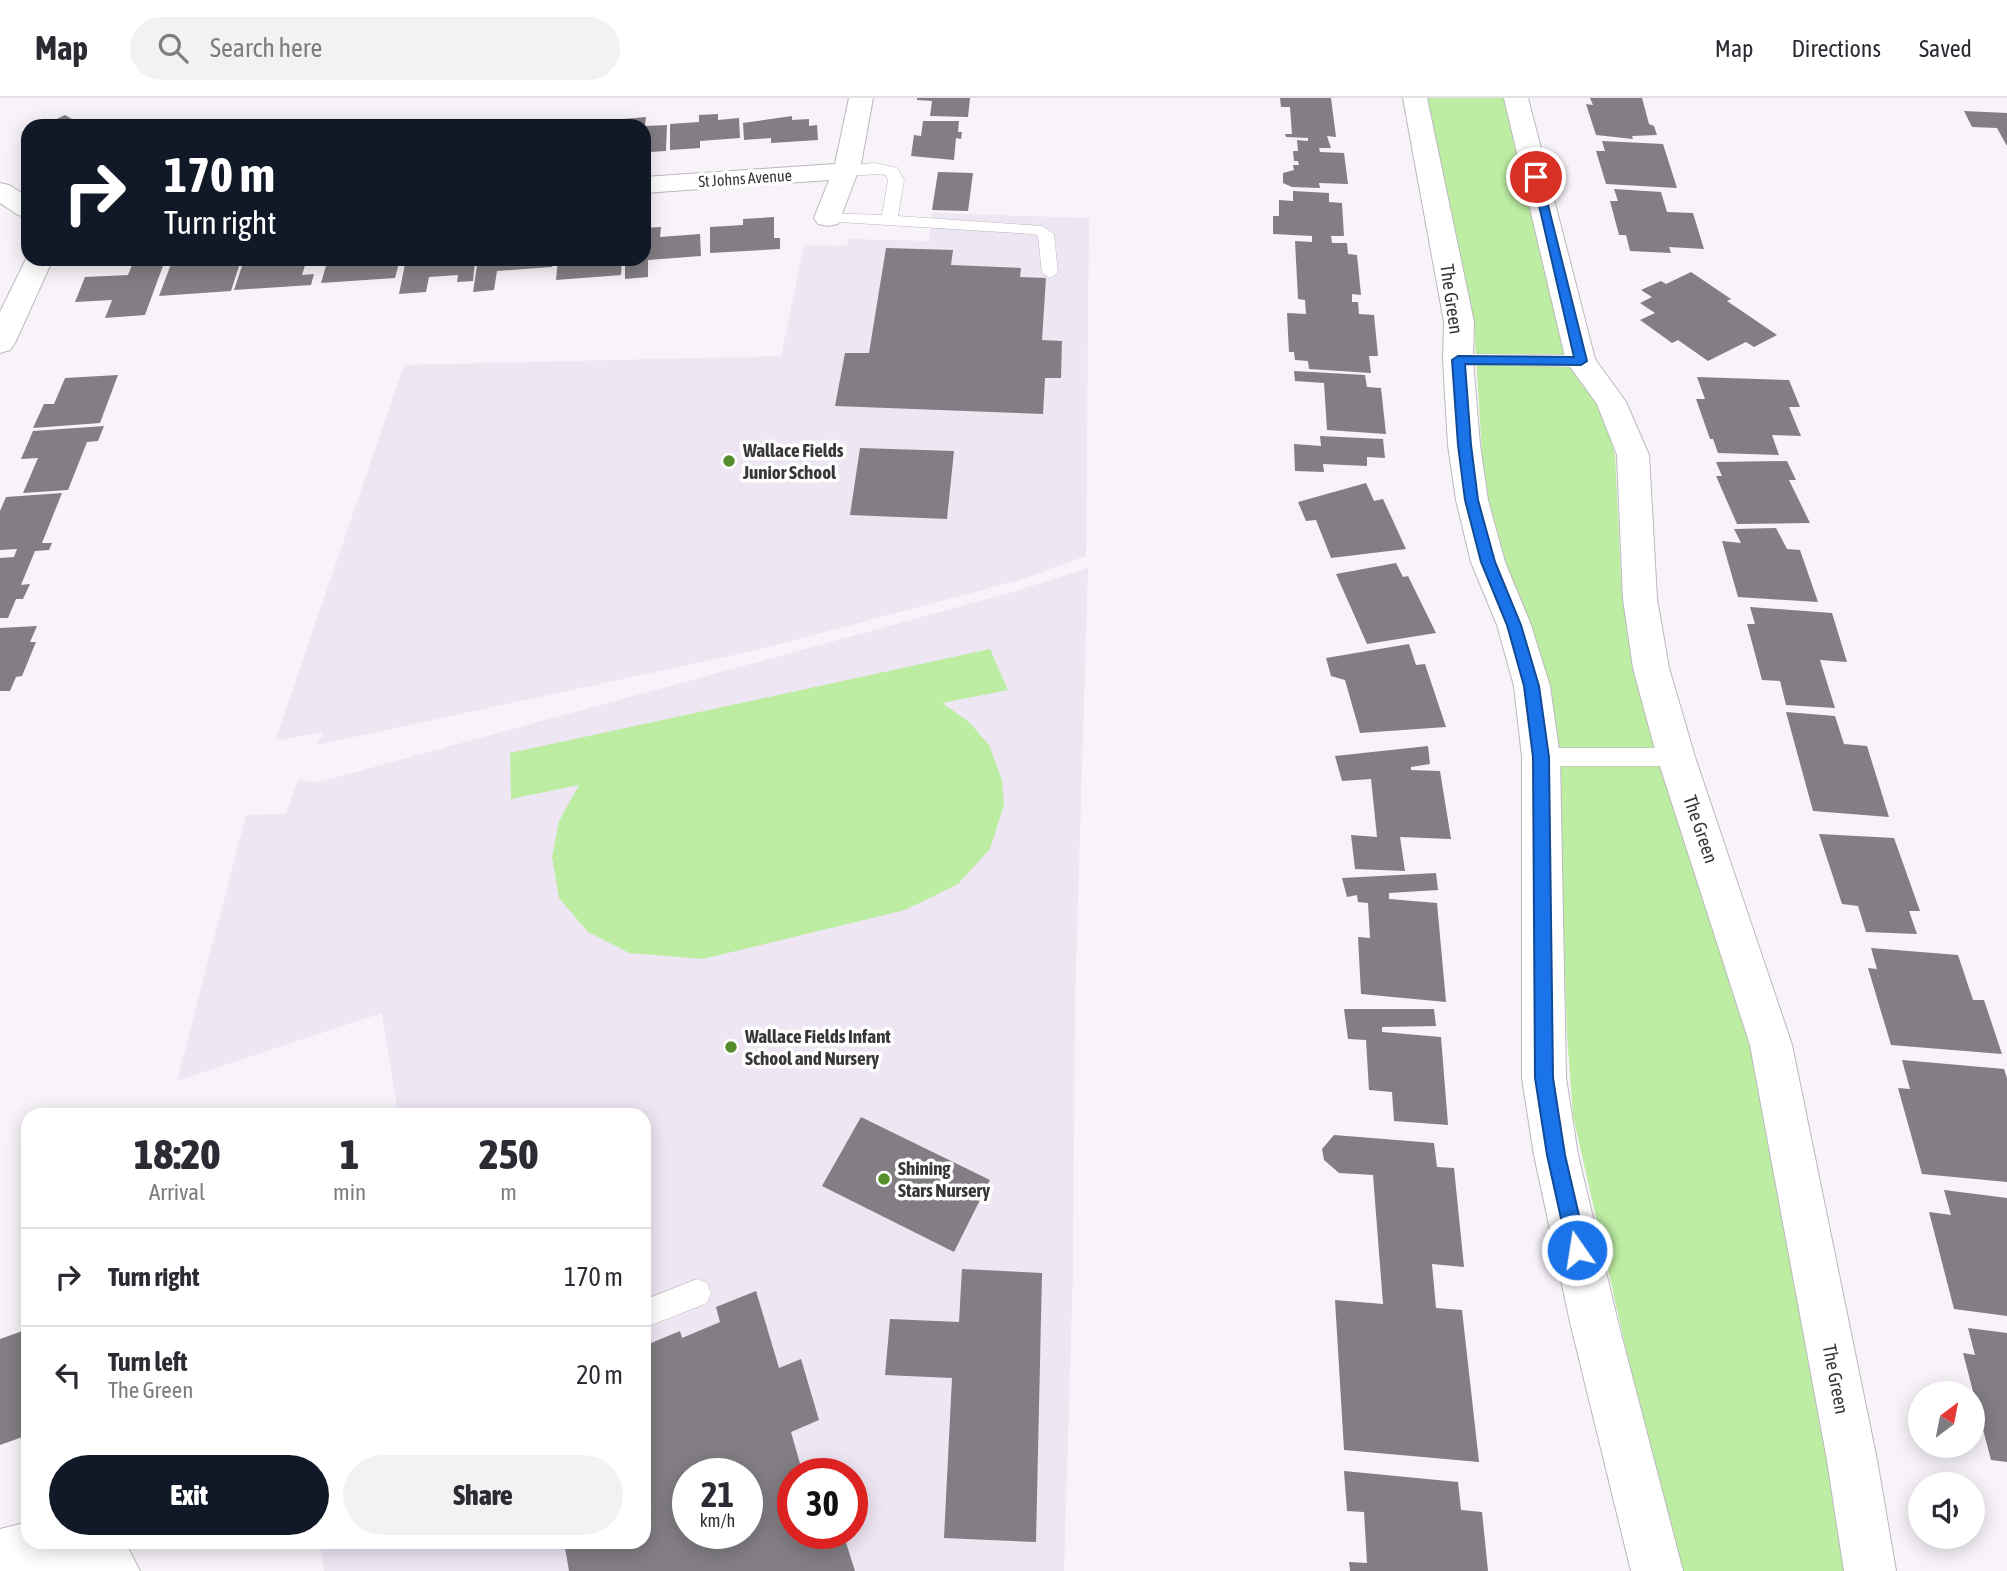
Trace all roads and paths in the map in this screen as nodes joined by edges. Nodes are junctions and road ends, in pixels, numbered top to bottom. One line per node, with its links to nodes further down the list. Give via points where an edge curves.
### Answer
1 (861, 98): 4 (street)
2 (1415, 98): 13 (street, The Green, via 1459,321)
3 (1516, 98): 14 (street, The Green)
4 (845, 171): 5 (street, St Johns Avenue); 8 (street); 9 (lane, via 892,171 896,180)
5 (651, 185)
6 (0, 191): 7 (street)
7 (21, 204)
8 (828, 218): 9 (lane)
9 (889, 220): 11 (lane, via 1036,229 1046,234)
10 (36, 266): 12 (street)
11 (1050, 272)
12 (0, 343)
13 (1458, 360): 14 (lane); 15 (street, The Green, via 1472,500 1488,562 1532,686)
14 (1581, 361): 16 (street, The Green, via 1611,402 1633,455 1640,599 1651,668)
15 (1541, 757): 16 (lane); 23 (street, The Green, via 1544,1078 1588,1296)
16 (1676, 757): 24 (street, The Green, via 1771,1045)
17 (696, 1293): 18 (lane)
18 (651, 1311)
19 (21, 1549): 21 (street)
20 (91, 1549): 22 (street)
21 (0, 1555)
22 (112, 1556)
23 (1657, 1571)
24 (1870, 1571)

